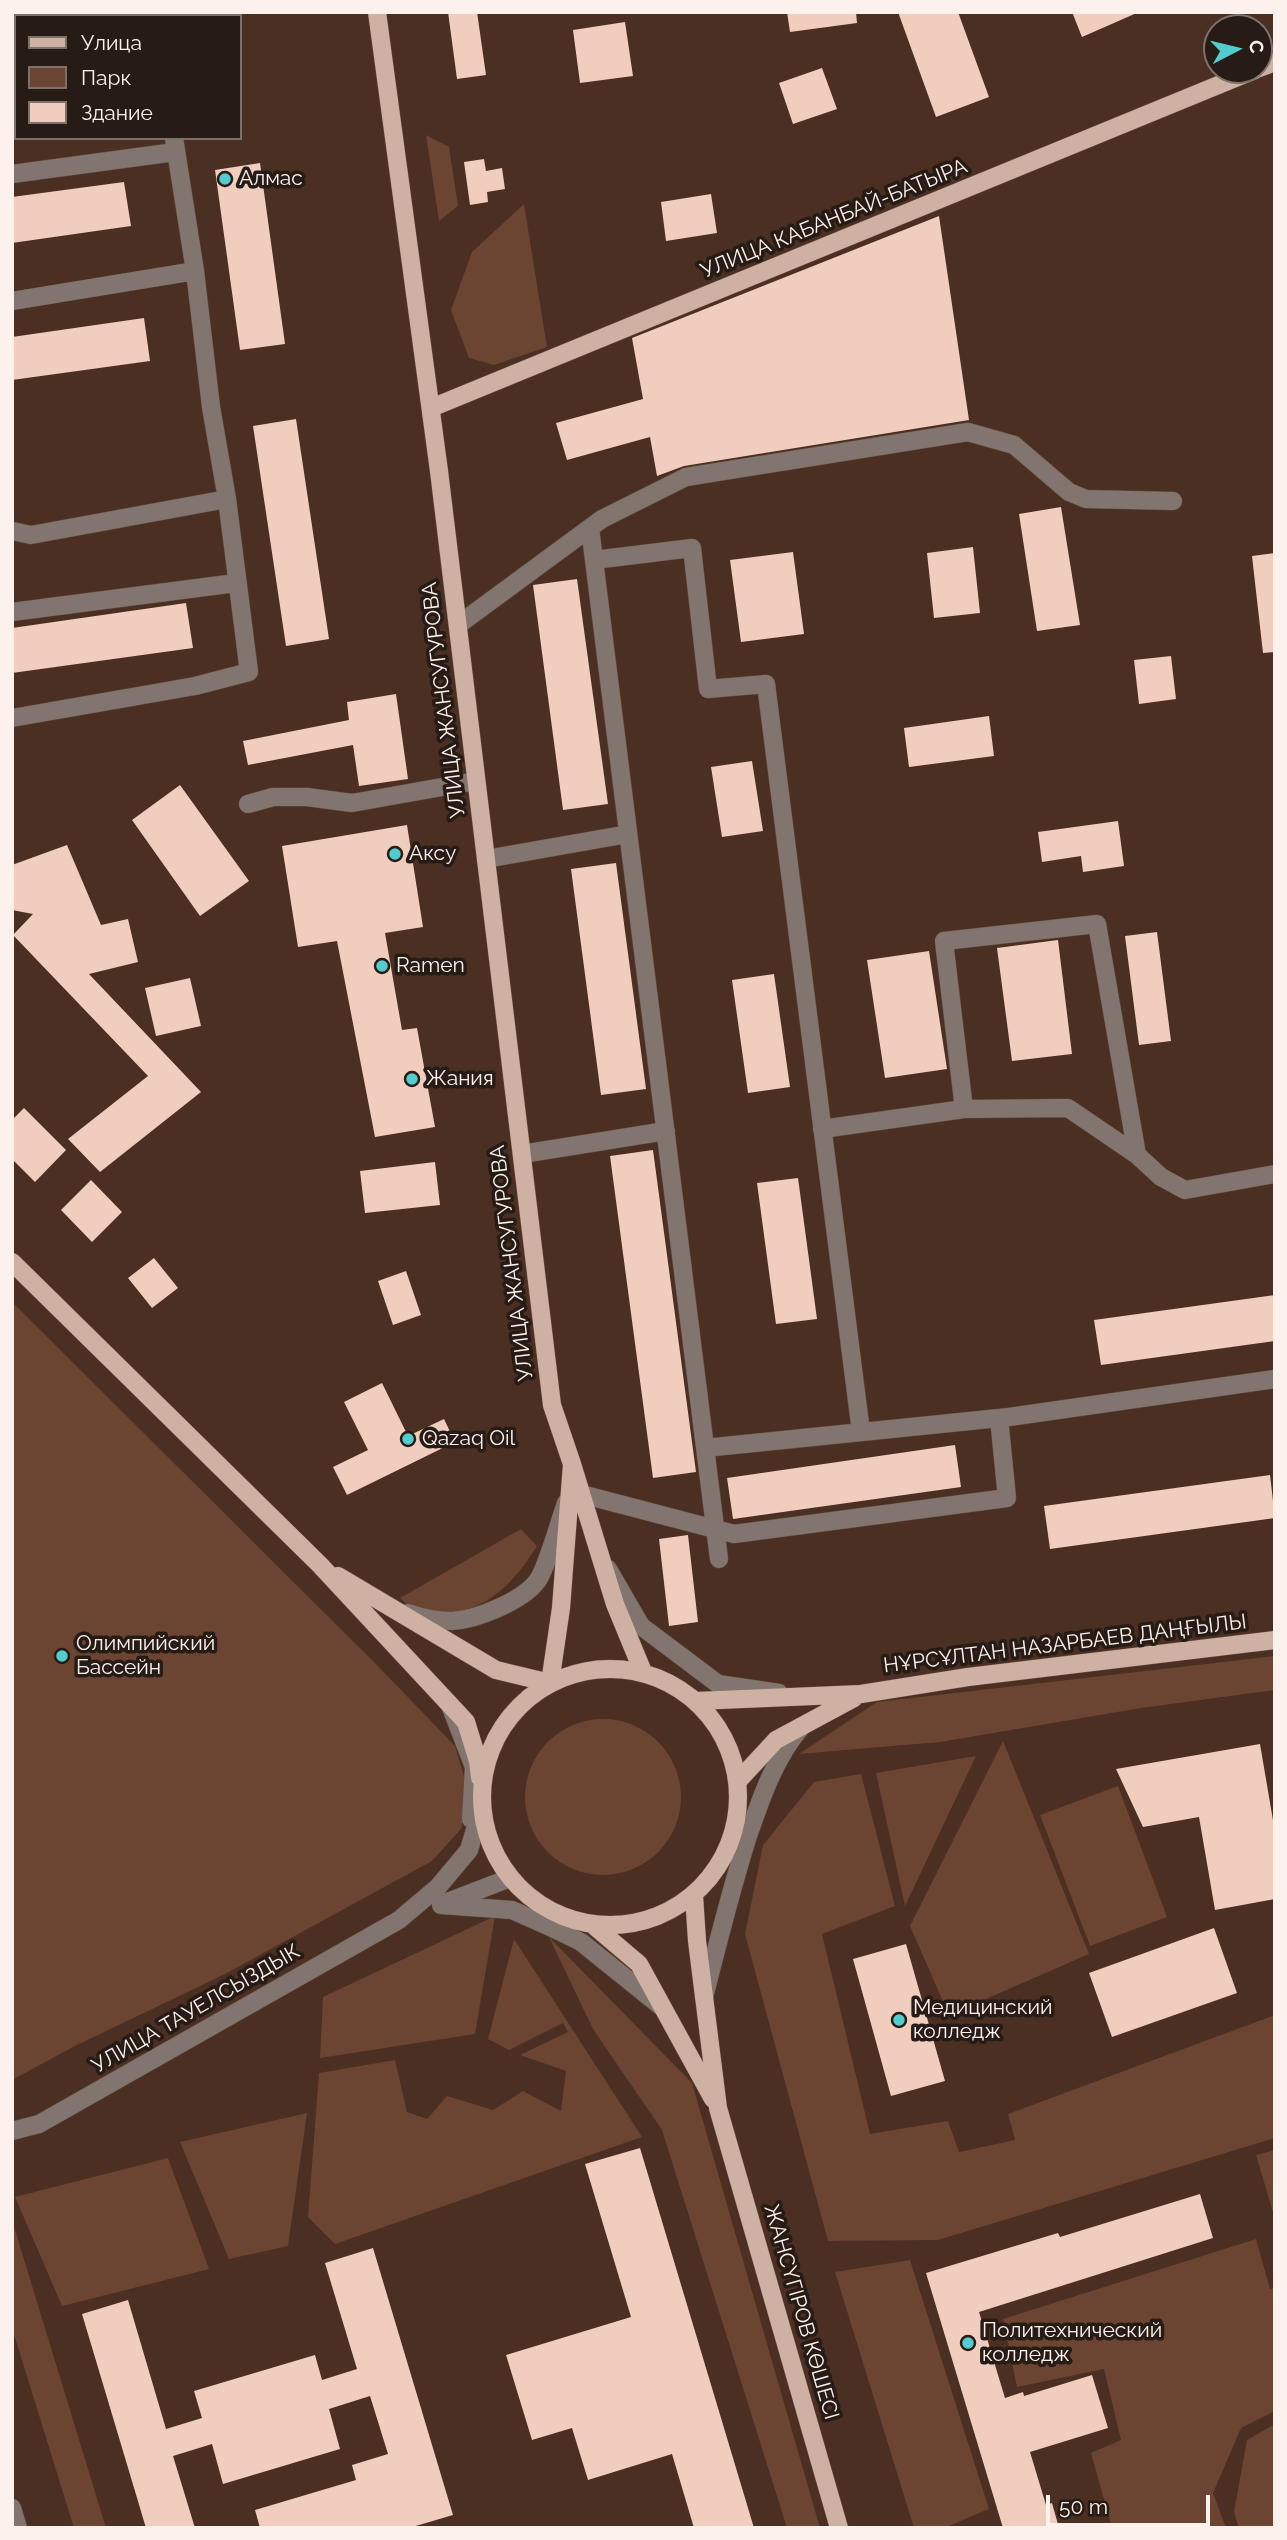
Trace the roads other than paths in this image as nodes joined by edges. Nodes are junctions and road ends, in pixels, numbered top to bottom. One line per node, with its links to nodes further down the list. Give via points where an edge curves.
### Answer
1 (377, 12): 7 (main road, УЛИЦА ЖАНСУГУРОВА)
2 (1220, 84): 7 (main road, УЛИЦА КАБАНБАЙ-БАТЫРА)
3 (175, 145): 4 (street); 5 (street)
4 (12, 174)
5 (195, 271): 6 (street); 8 (street)
6 (12, 302)
7 (431, 408): 15 (main road, УЛИЦА ЖАНСУГУРОВА)
8 (227, 499): 11 (street, via 31,535); 13 (street)
9 (1173, 501): 10 (street, via 1086,499 1069,492 1014,445 968,432 686,477)
10 (590, 528): 12 (street); 15 (street)
11 (12, 531)
12 (594, 560): 19 (street); 22 (street, via 692,548 708,689 766,684)
13 (236, 583): 14 (street); 16 (street, via 249,672)
14 (12, 612)
15 (458, 625): 17 (main road, УЛИЦА ЖАНСУГУРОВА)
16 (12, 718)
17 (476, 781): 18 (street, via 352,803 273,797); 20 (main road, УЛИЦА ЖАНСУГУРОВА)
18 (248, 804)
19 (628, 834): 20 (street); 23 (street)
20 (486, 859): 24 (main road, УЛИЦА ЖАНСУГУРОВА)
21 (964, 1108): 22 (street); 25 (street, via 1068,1108); 25 (street, via 944,941 1097,924)
22 (822, 1129): 30 (street)
23 (666, 1131): 24 (street); 31 (street)
24 (522, 1154): 32 (main road, УЛИЦА ЖАНСУГУРОВА, via 552,1405 572,1464)
25 (1136, 1155): 26 (street, via 1185,1190)
26 (1275, 1174)
27 (12, 1262): 36 (main road)
28 (1275, 1378): 29 (street)
29 (999, 1418): 30 (street); 33 (street, via 1007,1498 734,1534)
30 (861, 1432): 31 (street)
31 (705, 1448): 33 (street)
32 (576, 1494): 33 (street); 34 (main road, УЛИЦА ЖАНСУГУРОВА); 37 (street, via 539,1579 518,1598 454,1621 426,1620); 40 (main road, УЛИЦА ЖАНСУГУРОВА)
33 (715, 1529): 35 (street)
34 (600, 1555): 39 (main road, УЛИЦА ЖАНСУГУРОВА); 42 (street, via 641,1626 718,1684)
35 (719, 1559)
36 (320, 1565): 37 (main road); 44 (main road)
37 (390, 1607): 40 (main road, via 496,1670)
38 (1275, 1640): 41 (main road, НҰРСҰЛТАН НАЗАРБАЕВ ДАҢҒЫЛЫ)
39 (643, 1672): 40 (main road, via 611,1668 580,1672); 43 (main road, via 671,1683)
40 (550, 1683): 47 (main road, via 520,1705 498,1734 485,1769)
41 (861, 1694): 42 (main road); 45 (main road)
42 (807, 1697): 43 (main road)
43 (696, 1701): 46 (main road, via 721,1733)
44 (450, 1705): 47 (main road, via 466,1722 478,1761); 50 (street, via 474,1767 473,1815)
45 (803, 1726): 46 (main road, via 776,1740); 52 (street, via 788,1743 761,1797)
46 (738, 1781): 49 (main road, via 737,1823 721,1863)
47 (482, 1806): 48 (main road, via 490,1844); 50 (street, УЛИЦА ТАУЕЛСЫЗДЫК, via 468,1850)
48 (510, 1878): 50 (street, УЛИЦА ТАУЕЛСЫЗДЫК); 51 (main road, via 533,1901 562,1917)
49 (694, 1895): 51 (main road, via 664,1915 629,1925); 52 (main road)
50 (440, 1896): 53 (street, via 512,1910 581,1942); 55 (street, УЛИЦА ТАУЕЛСЫЗДЫК, via 39,2124)
51 (593, 1925): 53 (main road, via 639,1964)
52 (704, 1997): 54 (main road)
53 (663, 2008): 54 (main road)
54 (718, 2108): 58 (main road, ЖАНСҮГІРОВ КӨШЕСІ)
55 (12, 2131)
56 (12, 2508): 57 (street)
57 (18, 2528)
58 (839, 2528)

